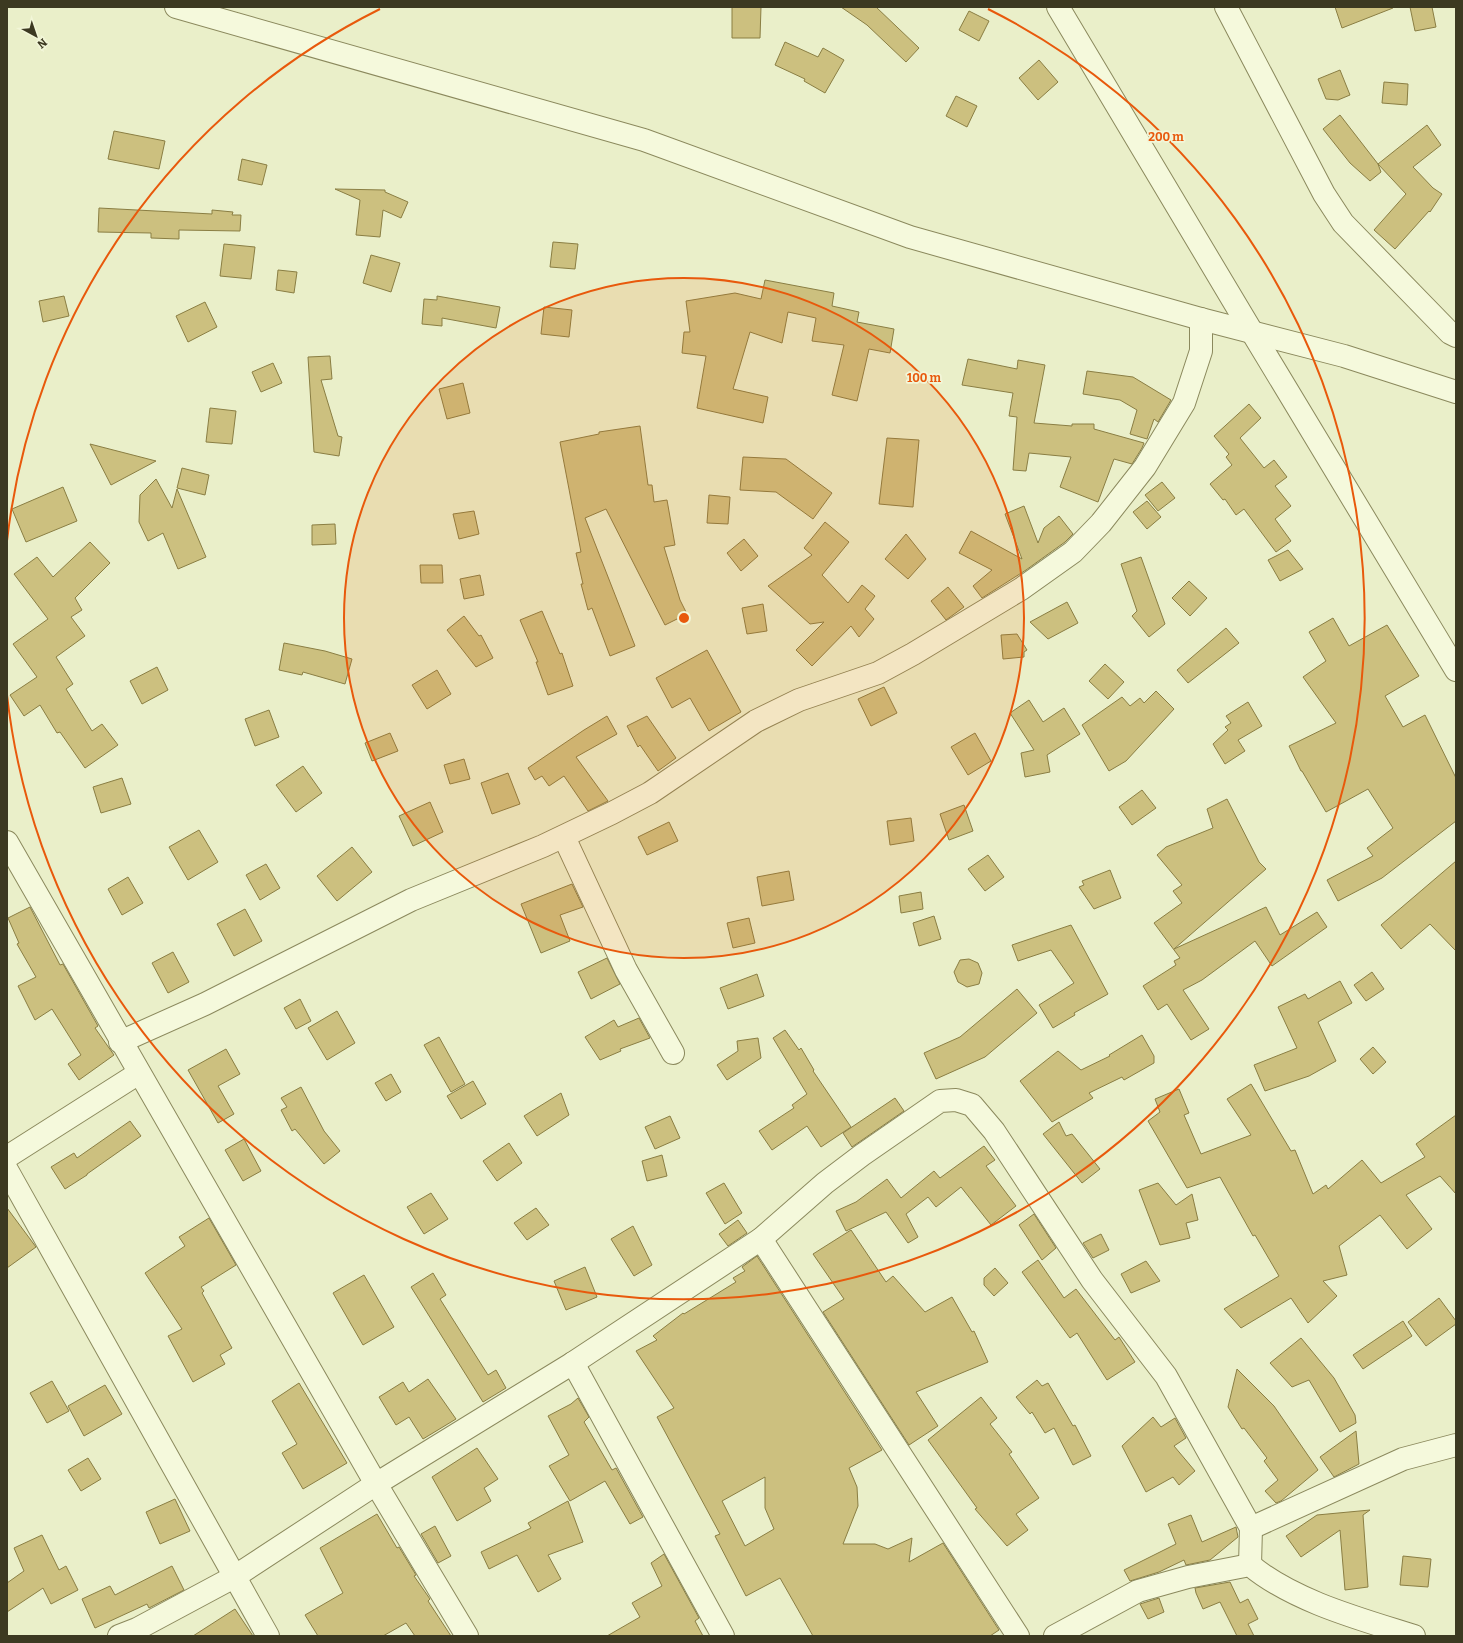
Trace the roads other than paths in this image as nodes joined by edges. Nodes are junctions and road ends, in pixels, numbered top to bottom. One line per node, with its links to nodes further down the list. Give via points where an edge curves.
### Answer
1 (176, 7): 4 (street, via 644,140 910,237)
2 (1058, 7): 5 (street)
3 (1226, 7): 6 (street, via 1324,194 1343,223 1450,333)
4 (1201, 319): 5 (street); 9 (street, via 1201,351 1184,403 1145,467 1101,523 1065,559 1021,589 913,654 878,673 799,700 756,721 650,793)
5 (1252, 332): 7 (street, via 1344,356); 8 (street)
6 (1456, 336)
7 (1456, 392)
8 (1456, 670)
9 (564, 837): 11 (street, via 411,900 205,1004); 12 (street, via 626,970)
10 (7, 842): 11 (street)
11 (120, 1042): 13 (street)
12 (673, 1053)
13 (139, 1073): 14 (street); 19 (street)
14 (7, 1157)
15 (7, 1170): 22 (street)
16 (761, 1239): 17 (street); 20 (street, via 850,1164 940,1101 956,1100 972,1105 994,1131 1092,1280 1166,1376); 28 (street)
17 (574, 1363): 19 (street); 27 (street)
18 (1456, 1445): 20 (street, via 1403,1458)
19 (376, 1484): 22 (street); 26 (street)
20 (1252, 1528): 21 (street)
21 (1250, 1565): 23 (street, via 1138,1591); 29 (street, via 1265,1577 1347,1615)
22 (234, 1577): 24 (street); 25 (street)
23 (1063, 1634)
24 (119, 1636)
25 (268, 1636)
26 (467, 1636)
27 (723, 1636)
28 (1018, 1636)
29 (1414, 1636)

